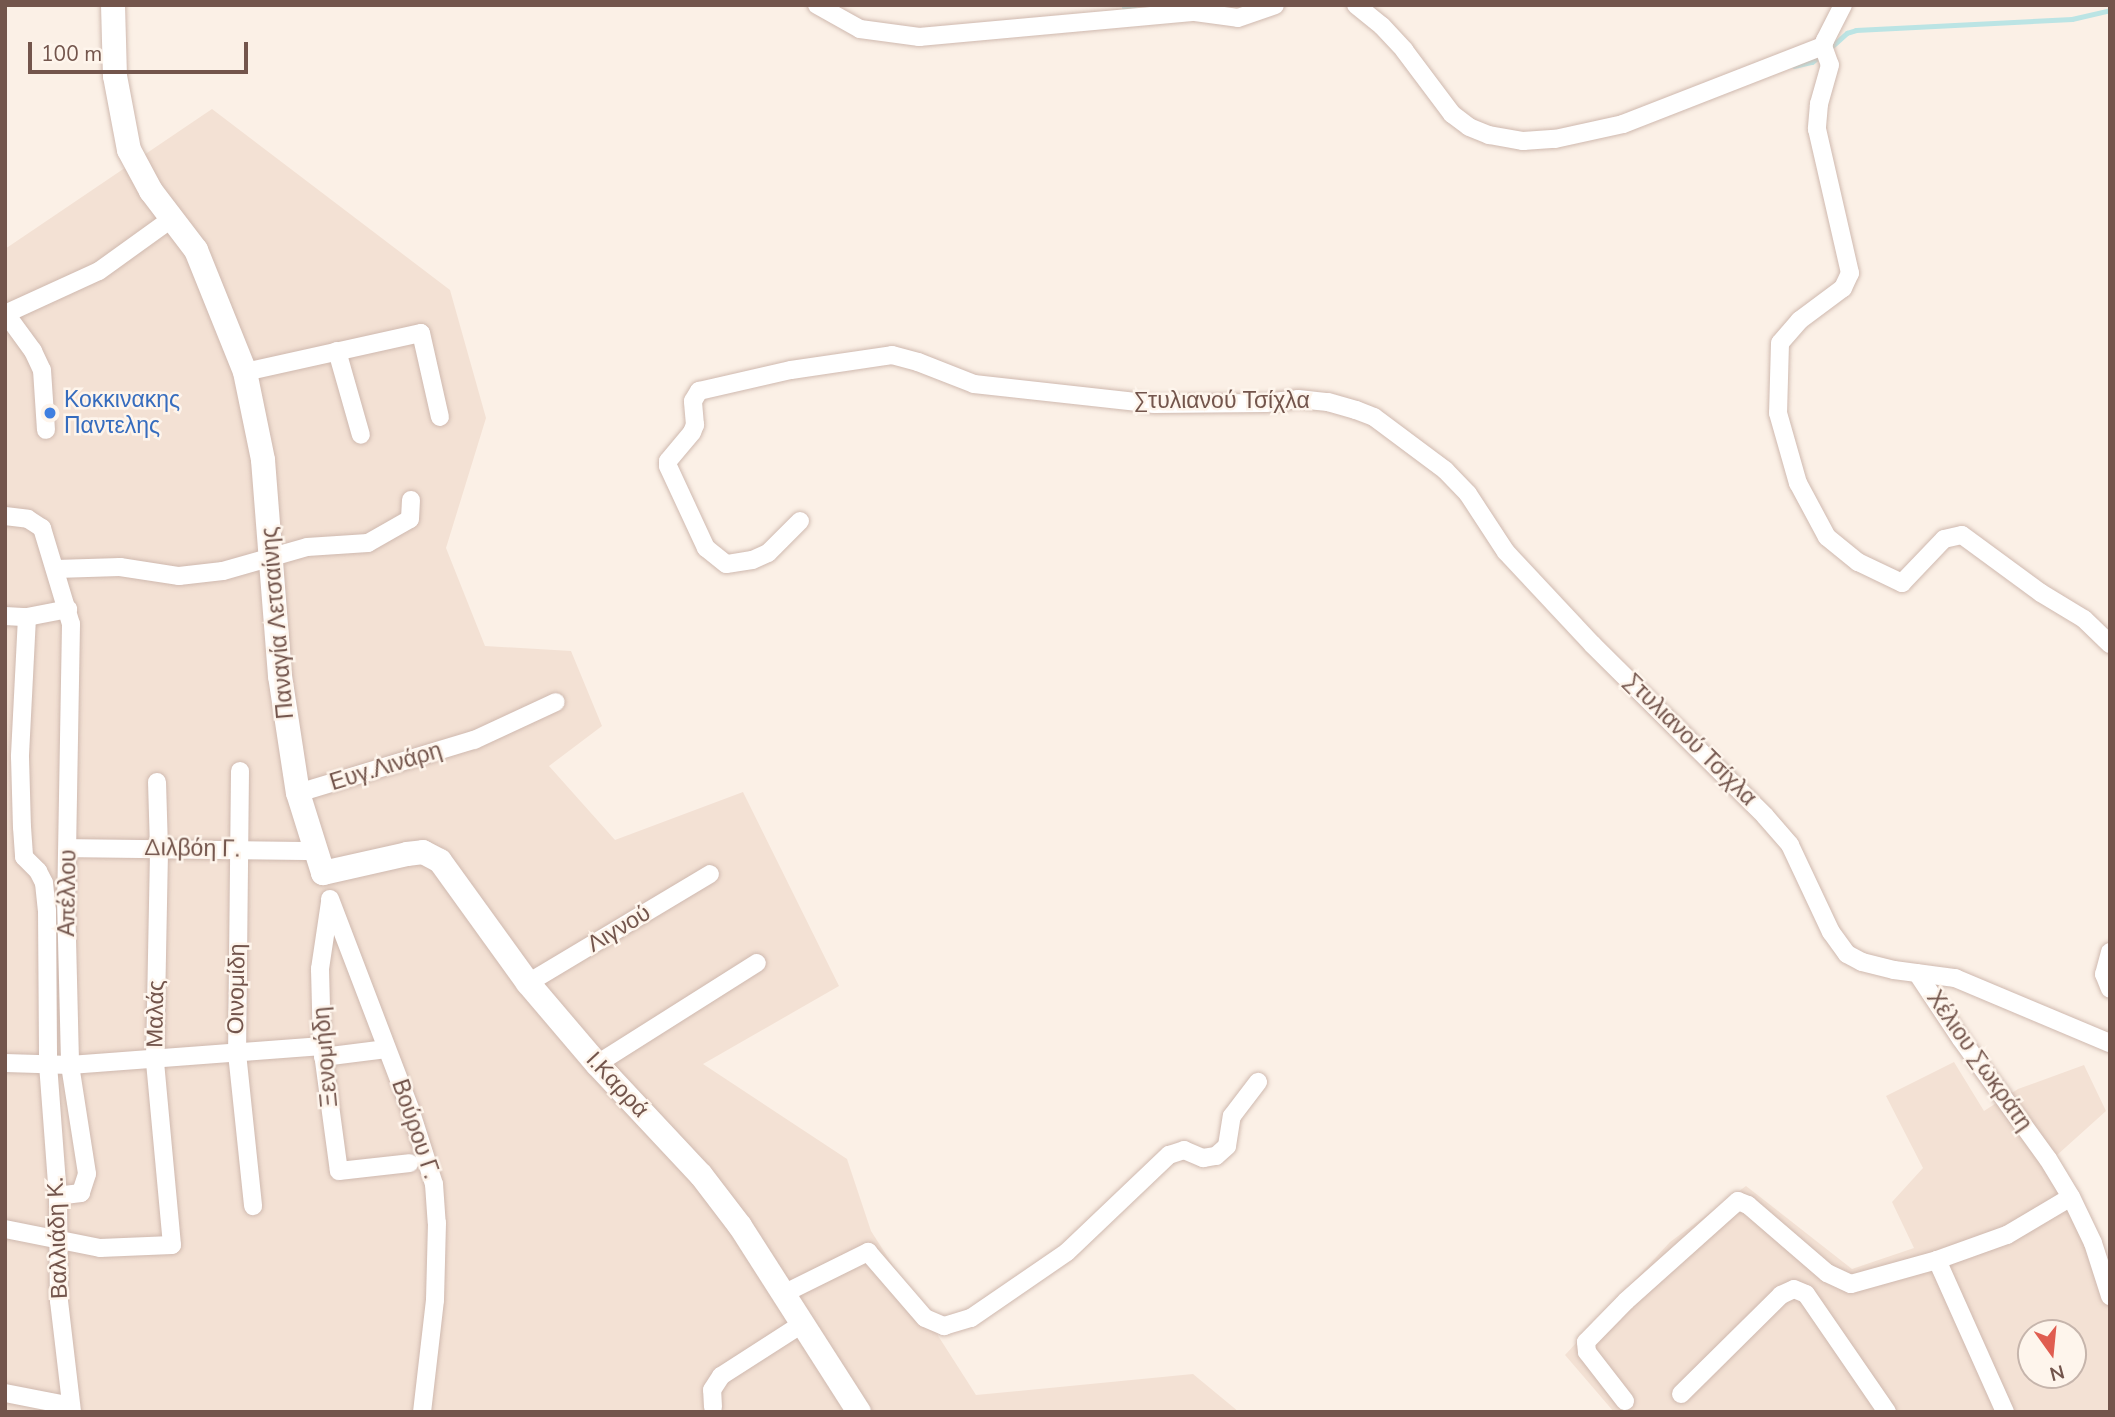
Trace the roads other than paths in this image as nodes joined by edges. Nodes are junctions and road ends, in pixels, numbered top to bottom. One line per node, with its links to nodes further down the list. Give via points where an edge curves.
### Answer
1 (113, 5): 7 (main road, Παναγία Λετσαίνης, via 115,76 125,136 137,168)
2 (817, 5): 3 (street, via 860,29 919,37 1195,12 1238,18)
3 (1275, 5)
4 (1356, 5): 6 (street, via 1404,50 1452,114 1489,135 1523,141 1623,124)
5 (1843, 5): 6 (street)
6 (1826, 54): 22 (street, via 1817,129 1850,273 1843,288 1788,331 1779,350 1780,429 1808,506 1827,537 1849,557 1899,583 1944,539 1955,534 1969,537 2084,619)
7 (171, 219): 8 (street, via 99,271); 10 (main road, Παναγία Λετσαίνης, via 206,272)
8 (6, 314): 12 (street, via 42,370)
9 (337, 351): 10 (street); 11 (street, via 421,332); 13 (street)
10 (245, 372): 17 (main road, Παναγία Λετσαίνης, via 263,460)
11 (440, 417)
12 (46, 430)
13 (361, 435)
14 (411, 500): 17 (street, via 410,519 368,543 307,547)
15 (5, 516): 18 (street, Απέλλου, via 28,519 42,528)
16 (800, 521): 37 (street, Στυλιανού Τσίχλα, via 768,553 752,559 726,564 706,548 668,466 692,432 693,401 699,391 791,370 892,355 974,384 1154,404 1298,399 1328,402 1374,417 1445,470 1468,495 1506,552 1765,816 1790,845 1842,949 1862,962)
17 (272, 557): 18 (street, via 223,572 179,576 120,567); 26 (main road, Παναγία Λετσαίνης, via 280,676)
18 (56, 569): 19 (street, Απέλλου)
19 (68, 609): 21 (street); 27 (street, Απέλλου)
20 (5, 616): 21 (street)
21 (27, 617): 30 (street, via 20,757)
22 (2110, 644)
23 (556, 702): 26 (street, Ευγ.Λινάρη, via 474,740)
24 (240, 771): 29 (street, Οινομίδη)
25 (158, 782): 28 (street, Μαλάς)
26 (298, 793): 32 (main road, Παναγία Λετσαίνης)
27 (68, 848): 28 (street, Διλβόη Γ.); 48 (street, Απέλλου)
28 (159, 849): 29 (street, Διλβόη Γ.); 44 (street, Μαλάς)
29 (241, 850): 32 (street, Διλβόη Γ.); 43 (street, Οινομίδη)
30 (24, 857): 31 (street); 46 (street, Βαλλιάδη Κ., via 44,883)
31 (5, 858)
32 (319, 862): 34 (street, Ξενομήδη); 38 (main road, Ι.Καρρά, via 433,855)
33 (710, 874): 38 (street, Λιγνού)
34 (330, 899): 41 (street, Βούρου Γ.); 42 (street, Ξενομήδη, via 320,969)
35 (2110, 952): 39 (street, via 2104,974)
36 (757, 963): 47 (street)
37 (1917, 973): 40 (street, Χέλιου Σωκράτη, via 1955,978); 52 (street, Χέλιου Σωκράτη)
38 (528, 983): 47 (main road, Ι.Καρρά)
39 (2110, 989)
40 (2110, 1043)
41 (386, 1049): 42 (street); 65 (street, Βούρου Γ., via 410,1108 436,1195 435,1300)
42 (322, 1052): 43 (street); 50 (street, Ξενομήδη, via 339,1171)
43 (237, 1053): 44 (street); 53 (street, Οινομίδη)
44 (155, 1060): 48 (street); 55 (street, Μαλάς, via 172,1245 100,1248)
45 (5, 1063): 46 (street)
46 (48, 1064): 48 (street); 51 (street, Βαλλιάδη Κ.)
47 (597, 1064): 57 (main road, Ι.Καρρά, via 701,1175)
48 (70, 1065): 51 (street, Απέλλου, via 87,1174 81,1193)
49 (1258, 1082): 57 (street, via 1232,1116 1227,1146 1216,1156 1203,1158 1184,1150 1169,1155 1067,1252 959,1323 944,1326 925,1318 868,1252)
50 (410, 1163)
51 (58, 1196): 55 (street, Βαλλιάδη Κ.)
52 (2071, 1197): 56 (street, via 2015,1231); 58 (street, Χέλιου Σωκράτη, via 2093,1242)
53 (253, 1206)
54 (5, 1229): 55 (street)
55 (57, 1241): 64 (street, Βαλλιάδη Κ.)
56 (1937, 1260): 62 (street, via 1859,1283 1843,1282 1738,1201 1586,1342 1587,1352); 68 (street)
57 (785, 1293): 59 (main road, Ι.Καρρά)
58 (2110, 1296)
59 (802, 1324): 63 (street, via 721,1376 712,1390); 66 (main road, Ι.Καρρά)
60 (5, 1393): 64 (street)
61 (1681, 1394): 67 (street, via 1781,1295 1794,1289 1806,1294)
62 (1625, 1401)
63 (713, 1407)
64 (71, 1409)
65 (422, 1412)
66 (859, 1412)
67 (1887, 1412)
68 (2005, 1412)

